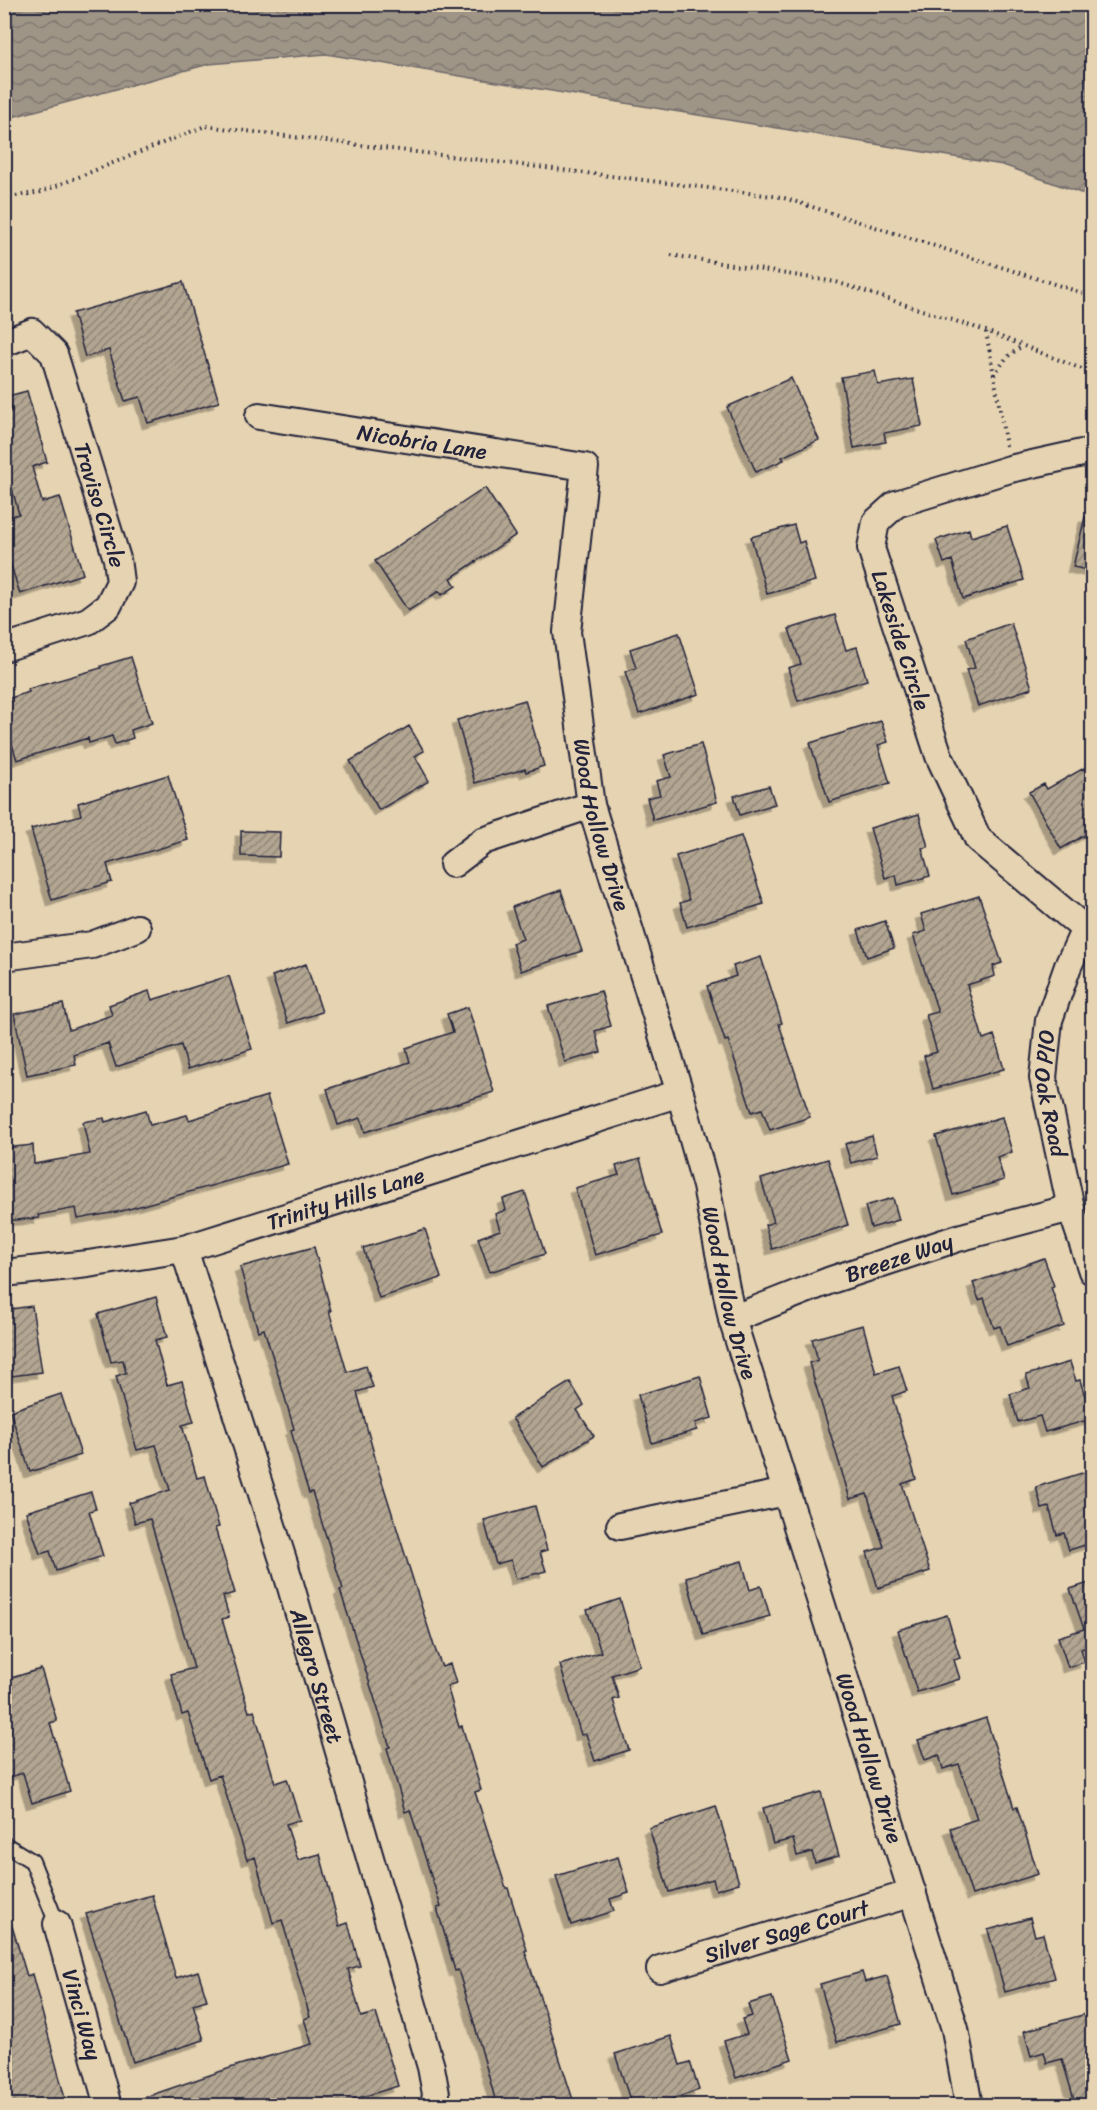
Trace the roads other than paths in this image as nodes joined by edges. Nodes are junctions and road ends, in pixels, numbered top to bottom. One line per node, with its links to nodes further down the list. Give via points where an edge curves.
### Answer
1 (4, 343): 5 (street, Traviso Circle, via 32,332 54,354 117,559 120,582 108,606 88,621)
2 (259, 416): 4 (street, Nicobria Lane)
3 (1092, 454): 8 (street, Lakeside Circle, via 1010,469 896,504 876,522 871,548 939,756 978,839)
4 (585, 467): 6 (street, Wood Hollow Drive, via 567,632)
5 (4, 648)
6 (591, 805): 7 (street, via 483,841); 11 (street, Wood Hollow Drive)
7 (453, 864)
8 (1089, 925): 12 (street, Old Oak Road, via 1068,966 1049,1020 1043,1078)
9 (137, 928): 10 (street, via 92,945)
10 (4, 957)
11 (680, 1093): 13 (street, Trinity Hills Lane); 16 (street, Wood Hollow Drive, via 706,1186)
12 (1071, 1208): 14 (street, Old Oak Road); 16 (street, Breeze Way, via 958,1238 831,1280)
13 (184, 1249): 15 (street, Trinity Hills Lane); 24 (street, Allegro Street, via 284,1563 431,2067)
14 (1092, 1271)
15 (4, 1273)
16 (732, 1319): 17 (street, Wood Hollow Drive)
17 (786, 1492): 18 (street); 20 (street, Wood Hollow Drive)
18 (620, 1526)
19 (4, 1844): 21 (lane, via 32,1861)
20 (913, 1893): 22 (street, Silver Sage Court); 25 (street, Wood Hollow Drive, via 954,2029)
21 (57, 1924): 23 (street, Vinci Way)
22 (660, 1968)
23 (108, 2106)
24 (434, 2106)
25 (969, 2106)

